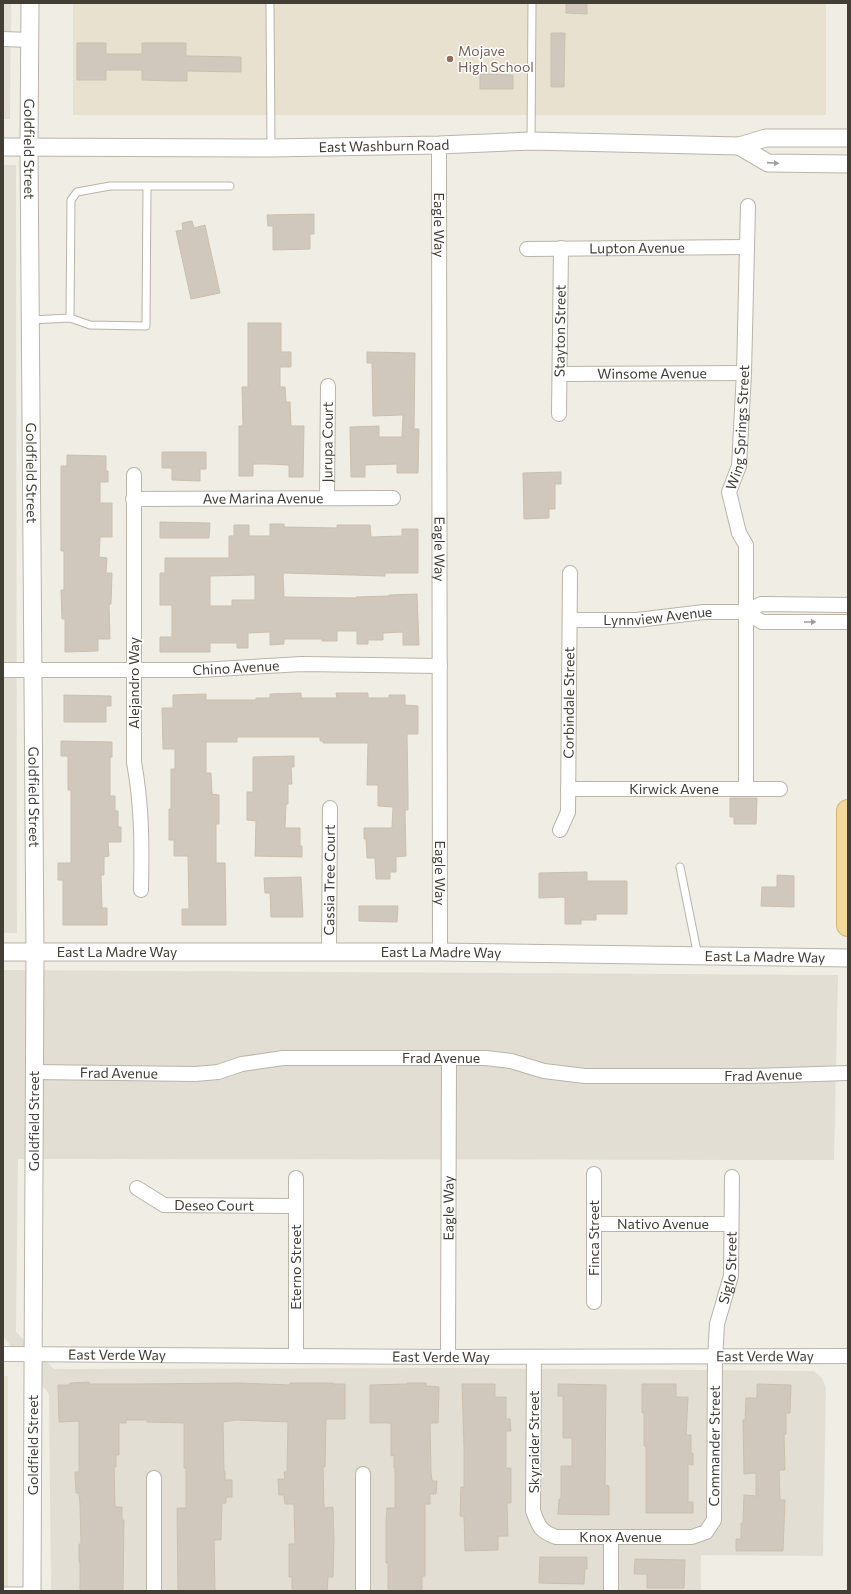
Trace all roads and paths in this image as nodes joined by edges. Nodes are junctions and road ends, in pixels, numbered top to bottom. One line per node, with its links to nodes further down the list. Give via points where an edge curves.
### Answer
1 (30, 3): 5 (street, Goldfield Street)
2 (270, 3): 12 (lane)
3 (532, 3): 7 (lane)
4 (3, 39): 5 (street)
5 (30, 40): 11 (street, Goldfield Street)
6 (848, 138): 9 (street, East Washburn Road, via 766,138)
7 (531, 141): 8 (street, East Washburn Road); 9 (street, East Washburn Road)
8 (439, 145): 12 (street, East Washburn Road); 36 (street, Eagle Way)
9 (739, 146): 13 (street, East Washburn Road, one-way to 13, via 768,163)
10 (3, 147): 11 (street, East Washburn Road)
11 (29, 147): 12 (street, East Washburn Road); 21 (street, Goldfield Street)
12 (271, 148)
13 (848, 164)
14 (147, 186): 15 (lane); 20 (lane, via 110,186 77,192 71,200); 20 (lane, via 146,326 90,325)
15 (230, 186)
16 (748, 206): 17 (street, Wing Springs Street)
17 (747, 247): 18 (street, Lupton Avenue); 22 (street, Wing Springs Street)
18 (561, 248): 19 (street, Lupton Avenue); 23 (street, Stayton Street)
19 (527, 249)
20 (70, 318): 21 (lane)
21 (30, 320): 38 (street, Goldfield Street)
22 (744, 373): 23 (street, Winsome Avenue); 32 (street, Wing Springs Street, via 739,466 729,492 739,533 746,545)
23 (560, 374): 25 (street, Stayton Street)
24 (328, 386): 27 (street, Jurupa Court)
25 (560, 414)
26 (134, 475): 29 (street, Alejandro Way)
27 (327, 498): 28 (street, Ave Marina Avenue); 29 (street, Ave Marina Avenue)
28 (393, 498)
29 (133, 499): 39 (street, Alejandro Way)
30 (570, 573): 34 (street, Corbindale Street)
31 (848, 605): 33 (street)
32 (746, 612): 33 (street, via 762,622); 34 (street, Lynnview Avenue, via 704,612 637,620); 41 (street, Wing Springs Street)
33 (783, 613): 35 (street, one-way to 35)
34 (570, 620): 40 (street, Corbindale Street)
35 (848, 622)
36 (440, 666): 39 (street, Chino Avenue, via 302,664 200,670); 52 (street, Eagle Way)
37 (3, 670): 38 (street, Chino Avenue)
38 (33, 670): 39 (street, Chino Avenue); 50 (street, Goldfield Street)
39 (133, 670): 47 (street, Alejandro Way, via 134,762 142,837)
40 (568, 789): 41 (street, Kirwick Avene); 45 (street, Corbindale Street, via 568,812)
41 (746, 789): 42 (street, Kirwick Avene)
42 (780, 789)
43 (330, 808): 51 (street, Cassia Tree Court)
44 (848, 811): 48 (main road)
45 (560, 830)
46 (680, 867): 53 (lane)
47 (141, 890)
48 (848, 925)
49 (3, 952): 50 (street, East La Madre Way)
50 (35, 952): 51 (street, East La Madre Way); 56 (street, Goldfield Street)
51 (329, 952): 52 (street, East La Madre Way)
52 (440, 952): 53 (street, East La Madre Way)
53 (698, 956): 54 (street, East La Madre Way)
54 (848, 958)
55 (449, 1058): 56 (street, Frad Avenue, via 283,1058 242,1064 218,1072 195,1074); 57 (street, Frad Avenue, via 511,1061 544,1071 585,1076); 70 (street, Eagle Way)
56 (34, 1072): 67 (street, Goldfield Street)
57 (848, 1073)
58 (594, 1174): 63 (street, Finca Street)
59 (732, 1177): 64 (street, Siglo Street)
60 (296, 1178): 62 (street, Eterno Street)
61 (137, 1188): 62 (street, Deseo Court, via 164,1205)
62 (295, 1206): 68 (street, Eterno Street)
63 (594, 1224): 64 (street, Nativo Avenue); 65 (street, Finca Street)
64 (731, 1224): 72 (street, Siglo Street, via 731,1276 717,1324)
65 (594, 1302)
66 (3, 1354): 67 (street, East Verde Way)
67 (33, 1354): 68 (street, East Verde Way); 79 (street, Goldfield Street)
68 (296, 1356): 70 (street, East Verde Way)
69 (848, 1356): 72 (street, East Verde Way)
70 (448, 1357): 71 (street, East Verde Way)
71 (534, 1357): 72 (street, East Verde Way); 75 (street, Skyraider Street, via 533,1511)
72 (715, 1358): 76 (street, Commander Street, via 714,1520)
73 (363, 1474): 81 (street)
74 (154, 1478): 80 (street)
75 (538, 1526): 77 (street, Knox Avenue, via 544,1533 556,1537)
76 (706, 1532): 77 (street, Knox Avenue, via 692,1537)
77 (611, 1537): 82 (street)
78 (3, 1590): 79 (lane)
79 (32, 1591)
80 (154, 1591)
81 (363, 1591)
82 (611, 1591)

